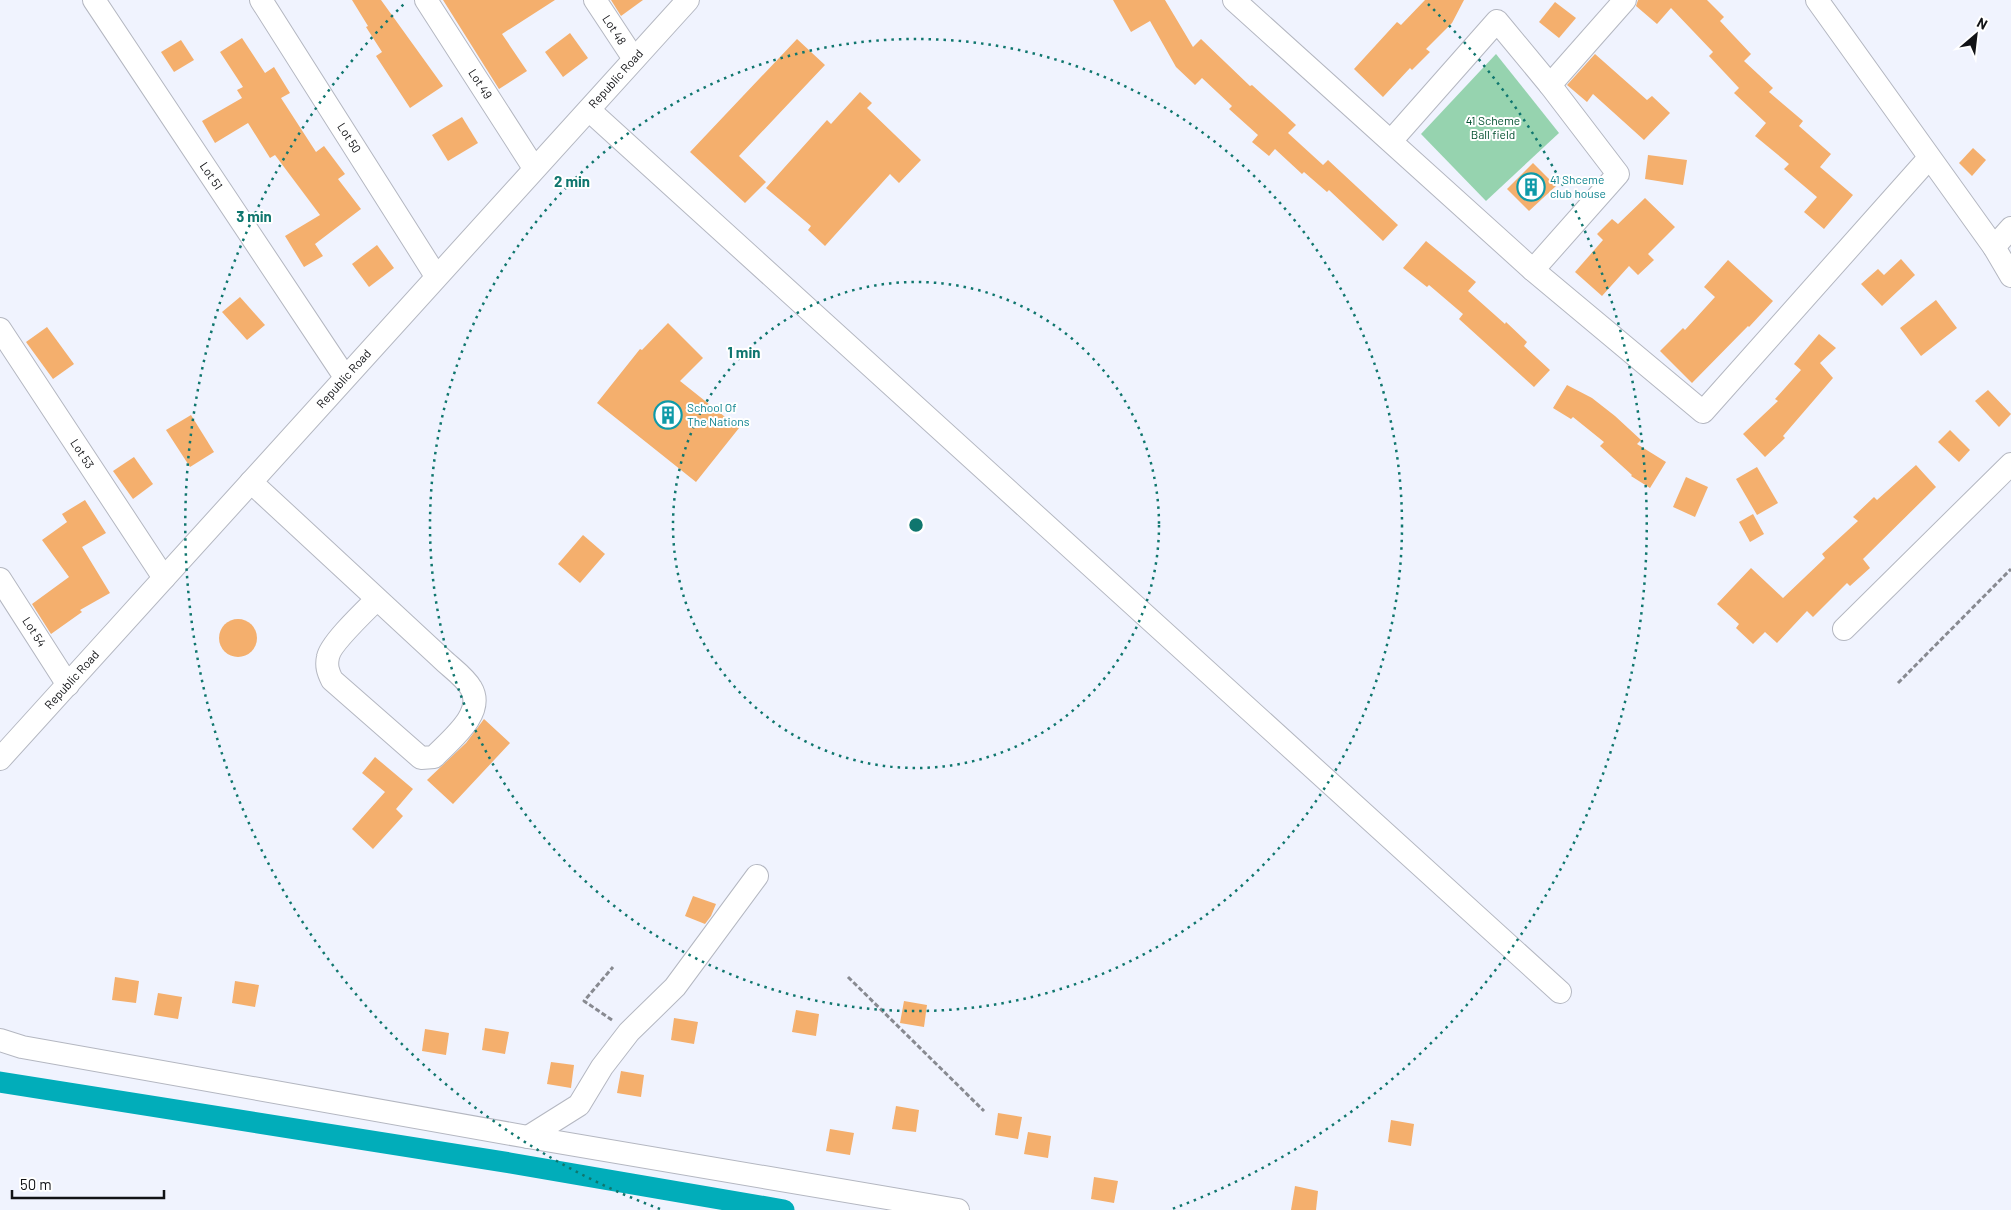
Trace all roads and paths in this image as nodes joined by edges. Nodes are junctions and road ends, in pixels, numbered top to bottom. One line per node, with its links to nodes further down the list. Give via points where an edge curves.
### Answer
1 (94, 0): 21 (street, Lot 51)
2 (262, 0): 18 (street, Lot 50)
3 (426, 0): 14 (street, Lot 49)
4 (594, 0): 9 (street, Lot 48)
5 (688, 0): 9 (street, Republic Road)
6 (1234, 0): 12 (street)
7 (1625, 0): 10 (street)
8 (1820, 1): 13 (street)
9 (634, 59): 11 (street, Republic Road)
10 (1550, 85): 12 (street, via 1497,21); 17 (street, via 1618,174)
11 (589, 110): 14 (street, Republic Road); 35 (street)
12 (1391, 141): 17 (street)
13 (1929, 158): 16 (street); 17 (street, via 1703,412)
14 (534, 168): 18 (street, Republic Road)
15 (2011, 228): 16 (street)
16 (1994, 247): 19 (street)
17 (1533, 270)
18 (436, 276): 21 (street, Republic Road)
19 (2011, 276)
20 (0, 330): 25 (street, Lot 53)
21 (345, 377): 23 (street, Republic Road)
22 (2011, 464): 28 (street)
23 (251, 482): 25 (street, Republic Road); 27 (street)
24 (2011, 569): 29 (path)
25 (164, 578): 30 (street, Republic Road)
26 (0, 579): 30 (street, Lot 54)
27 (377, 599): 27 (street, via 471,687 475,707 472,716 434,757 420,758 332,680 327,669 328,655 335,644)
28 (1844, 629)
29 (1898, 683)
30 (68, 685): 31 (street, Republic Road)
31 (0, 759)
32 (757, 876): 36 (street, via 675,987)
33 (613, 967): 36 (path, via 584,1000)
34 (848, 976): 38 (path)
35 (1560, 992)
36 (629, 1032): 39 (street, via 579,1105)
37 (0, 1040): 39 (street, via 22,1047)
38 (984, 1111)
39 (528, 1137): 40 (street)
40 (958, 1210)

